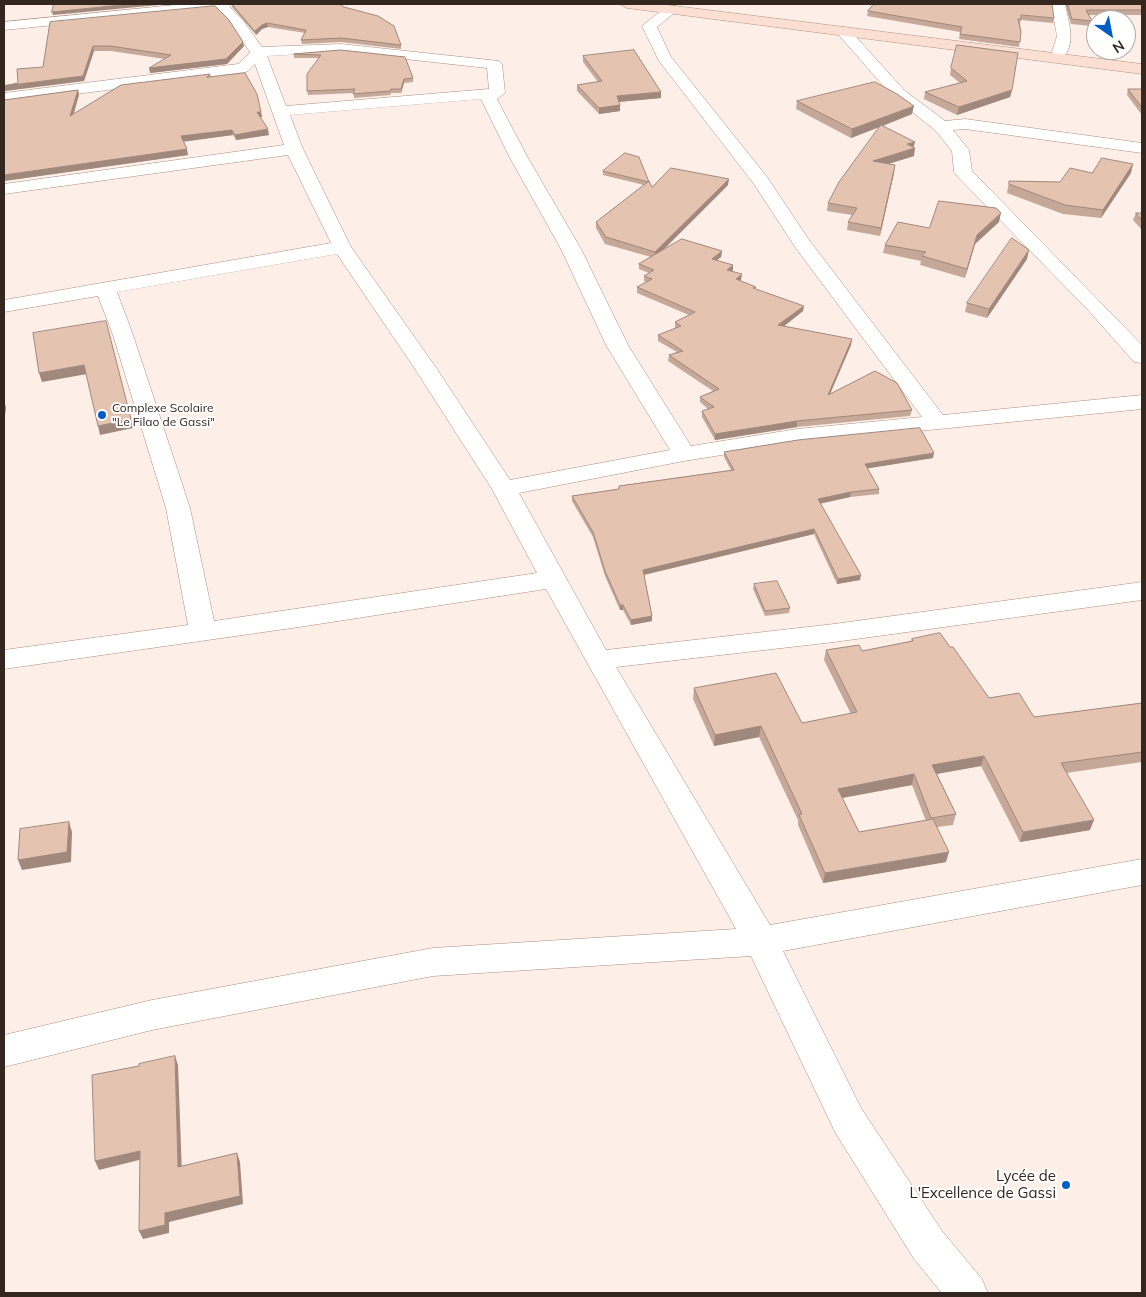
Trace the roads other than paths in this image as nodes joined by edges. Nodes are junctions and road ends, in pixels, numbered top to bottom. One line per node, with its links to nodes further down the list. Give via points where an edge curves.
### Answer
1 (223, 4): 5 (street); 7 (street)
2 (627, 4): 4 (main road)
3 (1058, 4): 8 (street, via 1064,36)
4 (672, 7): 6 (main road); 8 (main road); 23 (street, via 649,26 664,58 761,180 802,242)
5 (4, 26)
6 (843, 31): 10 (main road); 14 (street, via 898,94)
7 (258, 52): 11 (street, via 341,48 494,64); 12 (street, via 243,68); 13 (street)
8 (1060, 52): 9 (main road)
9 (1142, 62)
10 (1142, 69)
11 (497, 93): 13 (street); 24 (street, via 488,97 519,158 572,249 617,345)
12 (4, 98)
13 (280, 111): 16 (street)
14 (941, 126): 15 (street, via 965,124); 21 (street, via 960,150 963,172)
15 (1142, 148)
16 (294, 149): 17 (street); 18 (street)
17 (4, 189)
18 (342, 248): 19 (street); 25 (street)
19 (106, 289): 20 (street); 28 (street, via 178,508)
20 (4, 306)
21 (1142, 357)
22 (1142, 402): 23 (street)
23 (937, 422): 24 (street, via 797,436)
24 (684, 454): 25 (street)
25 (504, 489): 26 (street)
26 (553, 579): 28 (street); 30 (street)
27 (1142, 591): 30 (street, via 834,633)
28 (203, 631): 29 (street)
29 (4, 660)
30 (598, 660): 32 (street)
31 (1142, 872): 32 (street)
32 (761, 941): 33 (street, via 433,962 152,1015); 34 (street, via 848,1120 928,1245)
33 (4, 1051)
34 (968, 1293)

